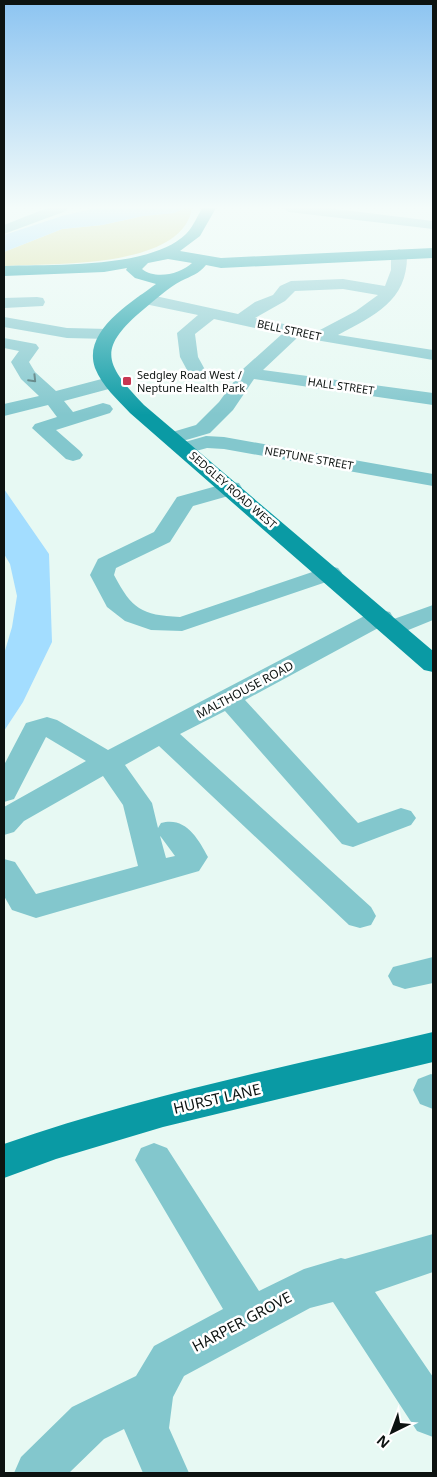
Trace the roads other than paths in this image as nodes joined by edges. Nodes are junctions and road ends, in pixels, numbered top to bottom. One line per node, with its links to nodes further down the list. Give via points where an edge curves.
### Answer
1 (145, 277): 5 (main road)
2 (176, 277): 5 (main road)
3 (399, 277): 4 (street)
4 (391, 292): 9 (street, via 343,284 291,286 279,298); 13 (street, via 380,304)
5 (146, 299): 8 (street, BELL STREET); 12 (main road)
6 (37, 302): 7 (street)
7 (4, 303)
8 (210, 314): 9 (street, BELL STREET); 17 (street, via 186,333 189,357)
9 (241, 320): 11 (street, BELL STREET)
10 (4, 322): 12 (street, via 68,333)
11 (294, 332): 13 (street, BELL STREET); 16 (street)
12 (109, 334): 18 (main road, SEDGLEY ROAD WEST, via 102,357 104,368)
13 (320, 337): 15 (street, BELL STREET)
14 (4, 343): 20 (street, one-way to 20, via 30,348 20,362 28,375)
15 (433, 355)
16 (249, 373): 21 (street, HALL STREET); 25 (street, via 226,406 203,429)
17 (200, 377)
18 (113, 382): 20 (street); 25 (main road, SEDGLEY ROAD WEST, via 137,410)
19 (4, 393): 22 (street)
20 (52, 398): 22 (street); 24 (street)
21 (433, 399)
22 (12, 408)
23 (103, 409): 24 (street)
24 (69, 419): 26 (street, via 42,428)
25 (178, 443): 27 (street, NEPTUNE STREET, via 224,443); 28 (main road, SEDGLEY ROAD WEST)
26 (73, 455)
27 (433, 480)
28 (231, 488): 29 (main road, SEDGLEY ROAD WEST); 29 (street, via 185,502 162,537 106,564 102,575 116,602 134,616 152,622 182,624)
29 (330, 573): 31 (main road, SEDGLEY ROAD WEST)
30 (433, 612): 31 (street, MALTHOUSE ROAD)
31 (386, 622): 32 (main road, SEDGLEY ROAD WEST); 33 (street, MALTHOUSE ROAD)
32 (433, 664)
33 (229, 699): 34 (street, MALTHOUSE ROAD); 37 (street, via 353,836)
34 (163, 734): 35 (street, MALTHOUSE ROAD); 41 (street)
35 (107, 760): 36 (street, MALTHOUSE ROAD); 36 (street, via 42,726 36,729); 40 (street, via 138,803)
36 (6, 806)
37 (401, 818)
38 (172, 830): 40 (street, via 193,857 188,863)
39 (4, 870): 40 (street, via 24,902 36,906)
40 (154, 874)
41 (360, 916)
42 (433, 1047): 44 (main road, HURST LANE, via 162,1111 59,1140)
43 (154, 1160): 47 (street)
44 (4, 1161)
45 (433, 1253): 46 (street, HARPER GROVE, via 368,1274)
46 (341, 1278): 47 (street, HARPER GROVE, via 304,1289); 49 (street)
47 (251, 1316): 48 (street, HARPER GROVE, via 169,1361)
48 (152, 1392): 50 (street, via 88,1423); 51 (street, HARPER GROVE, via 146,1429)
49 (433, 1414)
50 (37, 1473)
51 (166, 1473)

